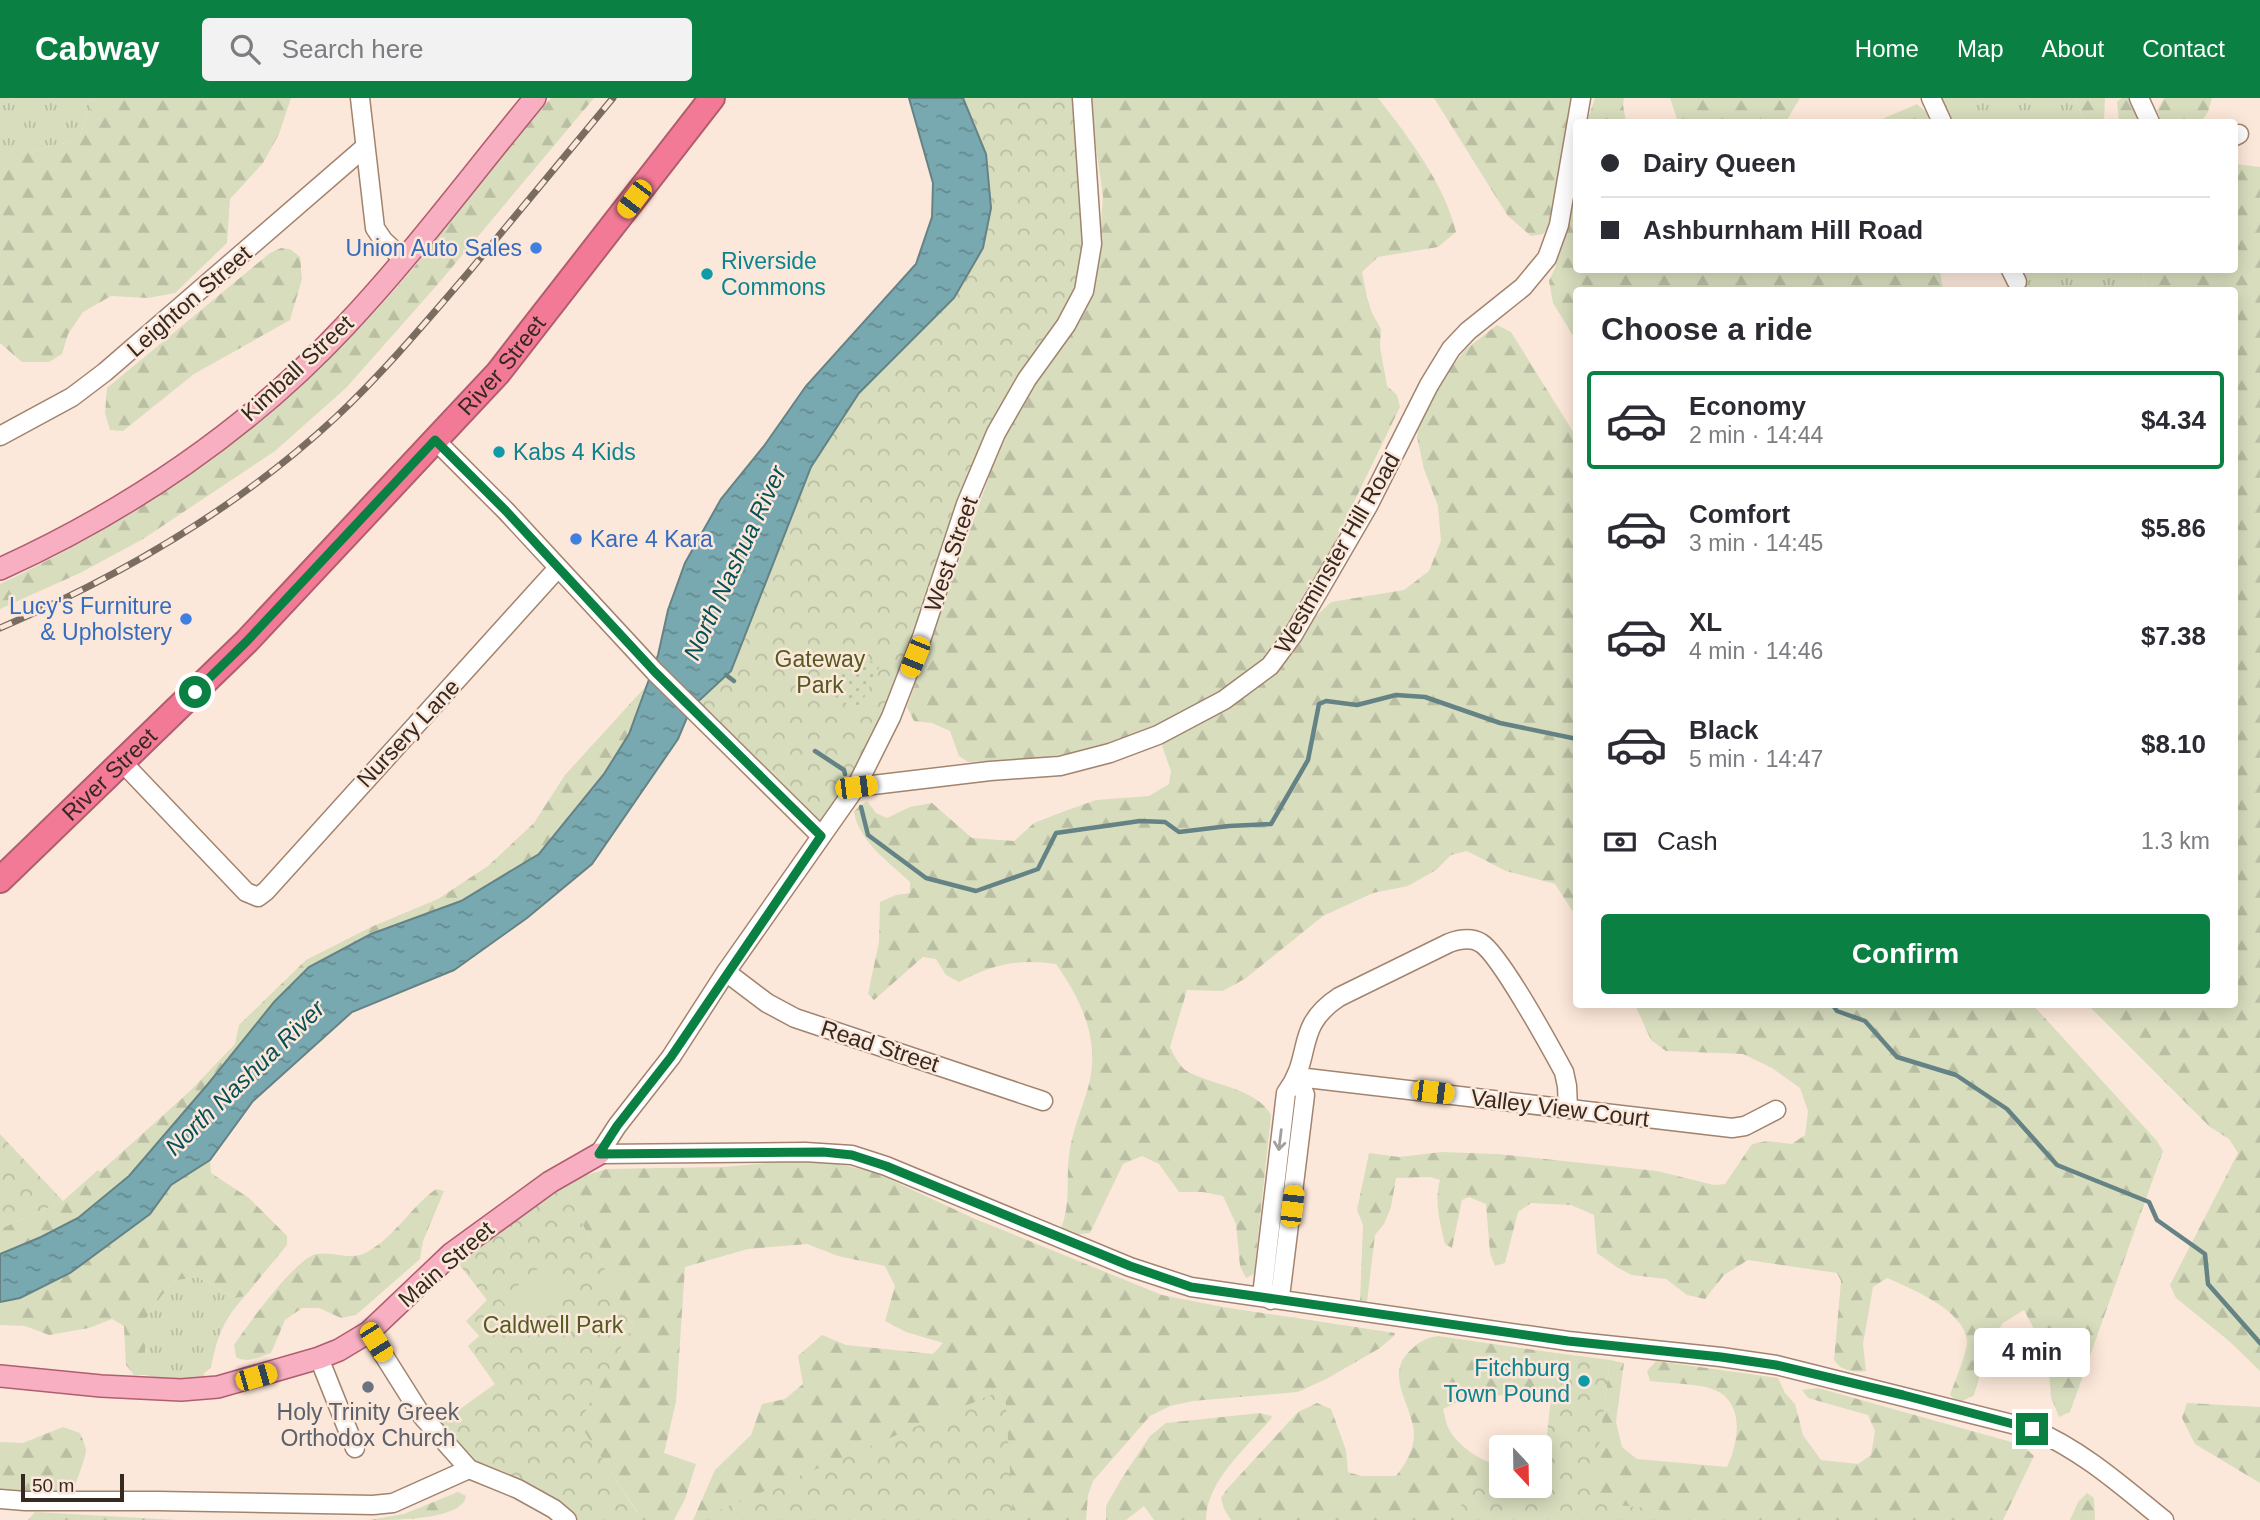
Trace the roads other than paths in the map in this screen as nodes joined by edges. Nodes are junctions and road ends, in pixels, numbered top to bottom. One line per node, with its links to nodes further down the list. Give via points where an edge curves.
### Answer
1 (360, 98): 12 (street)
2 (535, 98): 13 (main road, Kimball Street)
3 (712, 98): 15 (highway, River Street, via 498,373)
4 (1082, 98): 19 (street, West Street, via 1092,244 1084,291 996,433 891,717)
5 (1581, 98): 8 (street, Westminster Hill Road)
6 (1931, 98): 9 (street)
7 (2139, 98): 10 (street)
8 (1577, 119)
9 (1941, 119)
10 (2149, 119)
11 (1573, 144): 19 (street, Westminster Hill Road, via 1559,225 1547,257 1523,287 1451,349 1368,506 1270,666 1241,689 1188,719 1102,756 1060,766)
12 (365, 147): 13 (street, via 375,228); 14 (street, Leighton Street, via 105,372 72,397)
13 (404, 260): 16 (main road, Kimball Street, via 322,349 230,430 127,501)
14 (0, 436)
15 (435, 440): 17 (street); 18 (highway, River Street, via 247,641)
16 (0, 569)
17 (557, 569): 18 (street, Nursery Lane, via 258,897 246,892); 20 (street)
18 (123, 763): 21 (highway, River Street)
19 (856, 787): 20 (street, West Street)
20 (821, 836): 22 (street, West Street)
21 (0, 880)
22 (726, 972): 24 (street, Read Street, via 795,1018); 27 (street, West Street, via 671,1057)
23 (1298, 1077): 25 (street, Valley View Court); 25 (street, via 1308,1030 1330,1003 1449,943 1468,939 1479,941 1493,955 1557,1059 1567,1082); 28 (street, via 1286,1093 1263,1287)
24 (1043, 1101)
25 (1568, 1108): 26 (street, Valley View Court, via 1732,1128)
26 (1776, 1110)
27 (599, 1154): 28 (street, via 852,1155 1166,1280); 29 (main road, Main Street, via 550,1182 452,1254)
28 (1271, 1300): 36 (street, via 1814,1373 2008,1422 2056,1439)
29 (369, 1332): 30 (main road, Main Street); 33 (street, via 422,1416)
30 (319, 1358): 31 (main road, Main Street, via 218,1387 181,1390); 32 (street)
31 (0, 1376)
32 (355, 1448)
33 (469, 1469): 34 (street, via 393,1503 373,1505); 35 (street, via 518,1489)
34 (0, 1499)
35 (567, 1520)
36 (2164, 1520)

